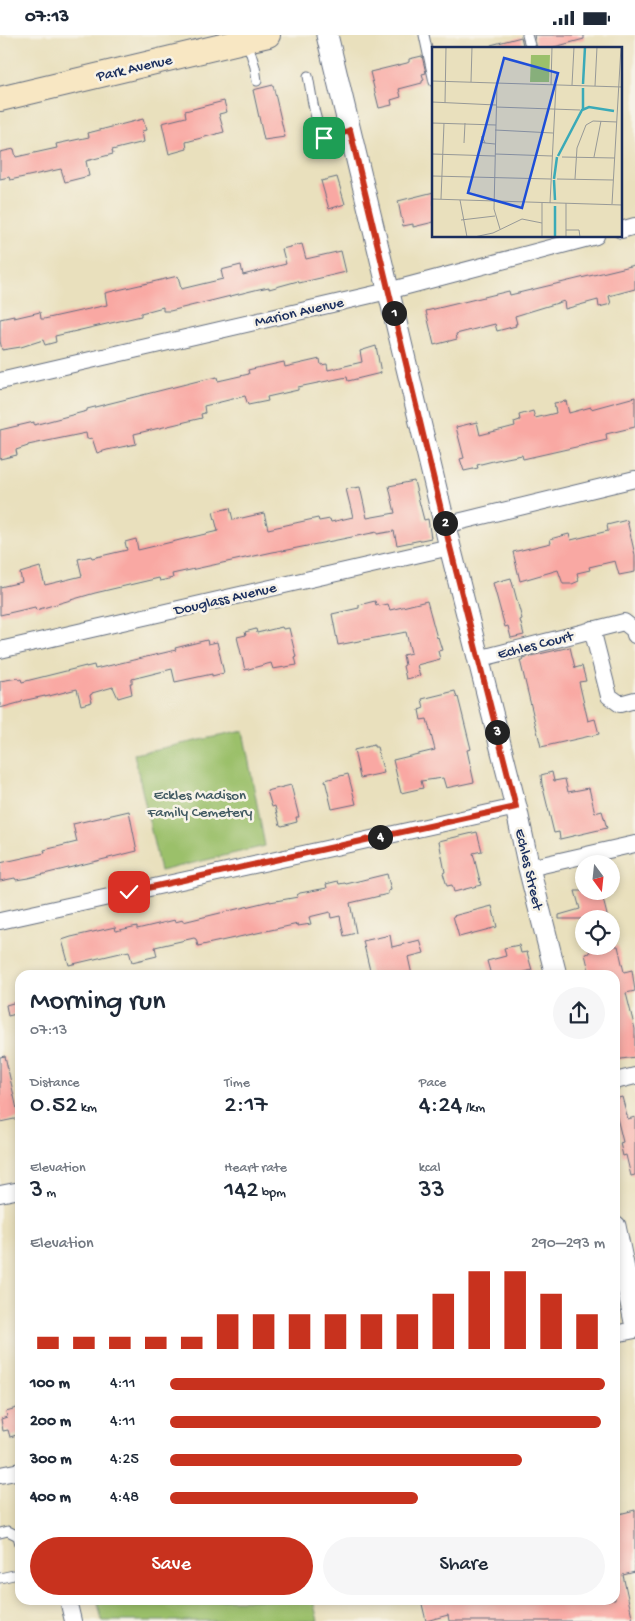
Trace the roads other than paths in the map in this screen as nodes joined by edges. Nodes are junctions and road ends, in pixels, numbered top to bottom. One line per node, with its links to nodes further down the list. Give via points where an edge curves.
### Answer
1 (327, 35): 8 (street, Echles Street)
2 (424, 35): 4 (lane)
3 (257, 38): 6 (lane); 7 (main road, Park Avenue)
4 (432, 73)
5 (308, 76): 8 (lane, via 324,138 330,139)
6 (257, 81)
7 (0, 99)
8 (350, 130): 12 (street, Echles Street)
9 (635, 226): 10 (street)
10 (622, 230)
11 (592, 237): 12 (street, Marion Avenue)
12 (388, 291): 13 (street, Marion Avenue); 15 (street, Echles Street)
13 (0, 381)
14 (635, 479): 15 (street)
15 (445, 525): 16 (street, Echles Street)
16 (450, 547): 19 (street, Douglass Avenue); 20 (street, Echles Street)
17 (592, 629): 18 (street, Echles Court, via 624,622); 20 (street, Echles Court); 21 (street, Echles Court, via 609,696 620,704)
18 (635, 635)
19 (0, 650)
20 (478, 659): 22 (street, Echles Street)
21 (635, 700)
22 (516, 807): 24 (street, Echles Street); 25 (street)
23 (635, 843): 24 (street)
24 (529, 868): 26 (street, Echles Street)
25 (0, 921)
26 (555, 970)
27 (635, 1077): 28 (street)
28 (620, 1080)
29 (15, 1191): 30 (street)
30 (0, 1194)
31 (620, 1250): 32 (street)
32 (635, 1322)
33 (635, 1330): 34 (street)
34 (620, 1333)
35 (15, 1472): 36 (street)
36 (0, 1475)
37 (0, 1533): 38 (lane, via 8,1531)
38 (15, 1534)
39 (15, 1575): 40 (lane)
40 (0, 1579)
41 (69, 1605): 42 (street)
42 (73, 1621)

